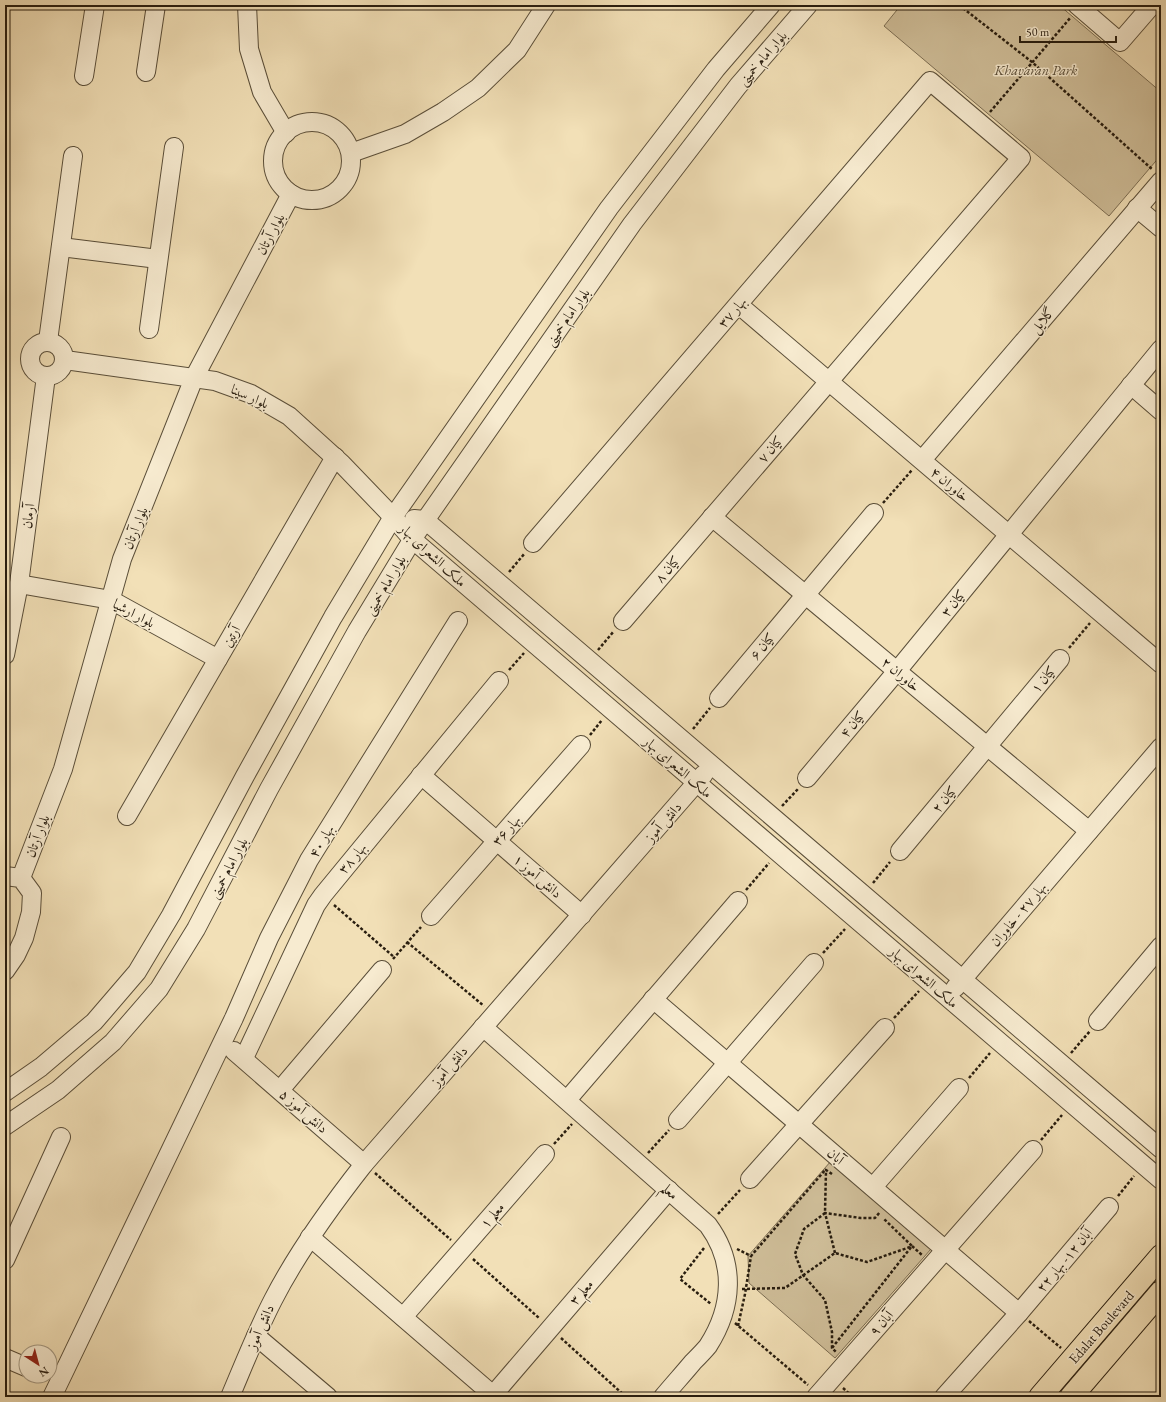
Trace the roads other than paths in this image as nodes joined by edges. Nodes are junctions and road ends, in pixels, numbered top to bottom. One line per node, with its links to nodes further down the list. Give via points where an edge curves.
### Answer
1 (95, 5): 10 (street)
2 (156, 5): 9 (street)
3 (246, 5): 12 (street, via 249,49 262,92)
4 (546, 5): 14 (street, via 517,50 478,88 405,134)
5 (771, 5): 35 (street, بلوار امام خمینی, via 716,69 609,208)
6 (808, 5): 37 (street, بلوار امام خمینی, via 738,86 632,224)
7 (1152, 5): 8 (street, via 1120,42)
8 (1078, 6)
9 (146, 72)
10 (84, 76)
11 (930, 81): 22 (street, بهار ۳۷); 29 (street, کیان ۷, via 1021,158)
12 (286, 132): 14 (street, via 304,123 324,124 341,135); 17 (street, via 275,150 273,159 278,179 283,188)
13 (174, 147): 21 (street)
14 (351, 153): 17 (street, via 350,173 339,190 320,200 305,200)
15 (73, 156): 20 (street)
16 (1158, 176): 18 (street, گلایل)
17 (291, 194): 28 (street, بلوار آرتان)
18 (1137, 208): 19 (street); 33 (street, گلایل)
19 (1161, 228)
20 (61, 247): 21 (street); 24 (street)
21 (158, 259): 23 (street)
22 (739, 305): 29 (street, خاوران ۴); 40 (street, بهار ۳۷)
23 (149, 329)
24 (48, 341): 26 (street, via 60,347); 27 (street, via 36,346 30,358 34,370)
25 (1161, 349): 30 (street, کیان ۳)
26 (65, 360): 27 (street, via 59,371); 28 (street, بلوار سینا)
27 (46, 376): 41 (street, آرمان)
28 (194, 378): 32 (street, بلوار سینا, via 216,381 251,394 289,416); 43 (street, بلوار آرتان, via 122,559)
29 (829, 381): 33 (street, خاوران ۴); 36 (street, کیان ۷)
30 (1132, 385): 31 (street); 38 (street, کیان ۳)
31 (1161, 411)
32 (335, 457): 35 (street, بلوار سینا); 47 (street, آرتین)
33 (922, 460): 38 (street, خاوران ۴)
34 (874, 513): 42 (street, کیان ۶)
35 (393, 517): 37 (street, ملک الشعرای بهار); 39 (street, ملک الشعرای بهار); 87 (street, بلوار امام خمینی, via 333,617 245,776 172,916 137,972 94,1022 41,1067)
36 (712, 517): 42 (street, خاوران ۲); 45 (street, کیان ۸)
37 (425, 520): 39 (street, بلوار امام خمینی); 56 (street, ملک الشعرای بهار)
38 (1009, 534): 49 (street, خاوران ۴); 50 (street, کیان ۳)
39 (412, 539): 59 (street, ملک الشعرای بهار); 91 (street, بلوار امام خمینی, via 357,631 269,789 196,929 160,989 113,1042 58,1090)
40 (534, 543)
41 (19, 584): 43 (street, بلوار ارشیا); 46 (street, آرمان)
42 (805, 595): 50 (street, خاوران ۲); 52 (street, کیان ۶)
43 (111, 600): 47 (street, بلوار ارشیا); 64 (street, بلوار آرتان, via 63,769)
44 (458, 620): 65 (street, بهار ۴۰, via 309,860)
45 (622, 622)
46 (5, 655)
47 (218, 659): 60 (street, آرتین)
48 (1060, 659): 54 (street, کیان ۱)
49 (1161, 664)
50 (897, 671): 54 (street, خاوران ۲); 58 (street, کیان ۴)
51 (499, 681): 57 (street, بهار ۳۸)
52 (719, 698)
53 (580, 745): 62 (street, بهار ۳۶)
54 (988, 746): 61 (street, خاوران ۲); 63 (street, کیان ۲)
55 (1161, 747): 61 (street, بهار ۲۷ - خاوران)
56 (712, 765): 59 (street, دانش آموز); 76 (street, ملک الشعرای بهار)
57 (421, 775): 62 (street, دانش آموز ۱); 66 (street, بهار ۳۸)
58 (807, 778)
59 (697, 783): 68 (street, دانش آموز); 77 (street, ملک الشعرای بهار)
60 (127, 816)
61 (1089, 831): 76 (street, بهار ۲۷ - خاوران)
62 (497, 841): 68 (street, دانش آموز ۱); 69 (street, بهار ۳۶)
63 (900, 852)
64 (13, 877): 74 (street, via 32,893 31,912 24,938)
65 (298, 882): 66 (street); 72 (street, بهار ۴۰)
66 (323, 895): 75 (street, بهار ۳۸)
67 (738, 901): 78 (street)
68 (582, 915): 79 (street, دانش آموز)
69 (431, 916)
70 (1161, 946): 80 (street)
71 (814, 962): 84 (street)
72 (258, 963): 75 (street, via 266,959 274,961 281,966); 82 (street, بهار ۴۰)
73 (388, 964): 86 (street)
74 (5, 971)
75 (283, 975): 83 (street, بهار ۳۸)
76 (962, 980): 77 (street, بهار ۲۷ - خاوران); 93 (street, ملک الشعرای بهار)
77 (947, 997): 98 (street, ملک الشعرای بهار)
78 (654, 999): 84 (street, آبان); 88 (street)
79 (489, 1021): 88 (street, معلم); 96 (street, دانش آموز)
80 (1098, 1021)
81 (885, 1028): 90 (street)
82 (223, 1041): 83 (street, دانش آموز ۵); 112 (street, بهار ۴۰)
83 (244, 1058): 86 (street, دانش آموز ۵)
84 (728, 1063): 89 (street); 90 (street, آبان)
85 (959, 1088): 99 (street)
86 (280, 1090): 96 (street, دانش آموز ۵)
87 (5, 1092)
88 (567, 1100): 100 (street, معلم)
89 (678, 1120)
90 (799, 1124): 97 (street); 99 (street, آبان, via 832,1163)
91 (5, 1126)
92 (61, 1137): 105 (street)
93 (1161, 1149)
94 (1033, 1150): 103 (street, آبان ۹)
95 (545, 1154): 108 (street, معلم ۱)
96 (364, 1164): 102 (street, دانش آموز)
97 (750, 1179)
98 (1161, 1180)
99 (873, 1187): 103 (street, آبان, via 885,1208 925,1232)
100 (669, 1190): 108 (street, معلم ۳, via 493,1395); 116 (street, معلم, via 714,1235 724,1253 728,1276 724,1314 708,1346)
101 (1109, 1207): 107 (street, آبان ۱۲- بهار ۲۲)
102 (310, 1237): 108 (street); 109 (street, دانش آموز, via 273,1299)
103 (946, 1250): 107 (street, آبان); 113 (street, آبان ۹)
104 (1161, 1256): 118 (main road, Edalat Boulevard)
105 (5, 1260)
106 (1161, 1292): 119 (main road, Edalat Boulevard)
107 (1019, 1313): 117 (street, آبان ۱۲- بهار ۲۲)
108 (403, 1317)
109 (256, 1336): 114 (street, دانش آموز); 115 (street)
110 (5, 1358): 111 (street)
111 (18, 1364)
112 (51, 1385)
113 (818, 1396)
114 (230, 1397)
115 (328, 1397)
116 (663, 1397)
117 (944, 1397)
118 (1040, 1397)
119 (1071, 1397)

